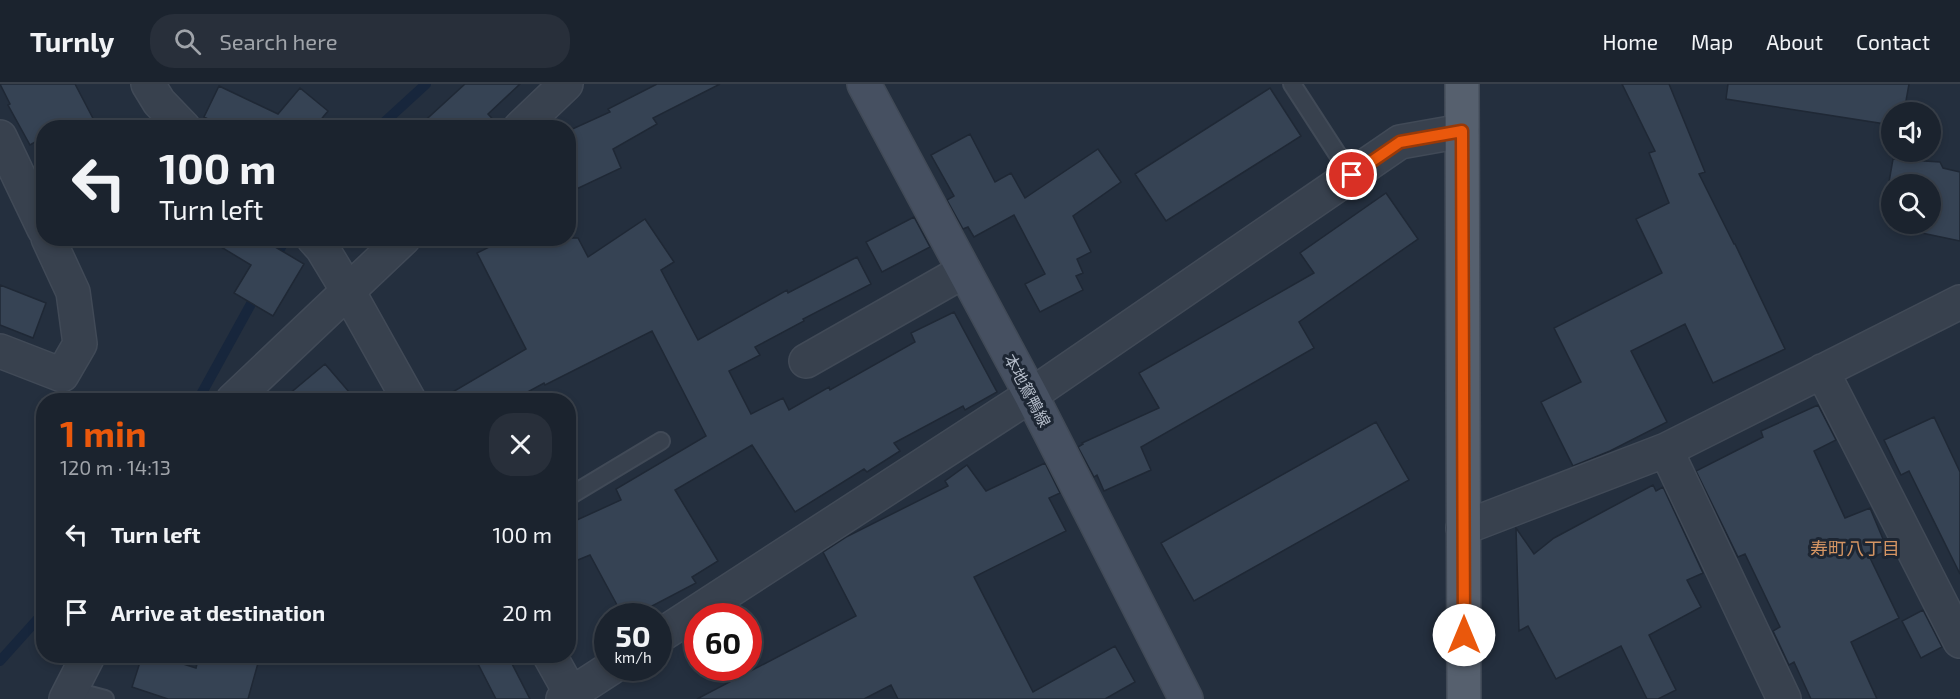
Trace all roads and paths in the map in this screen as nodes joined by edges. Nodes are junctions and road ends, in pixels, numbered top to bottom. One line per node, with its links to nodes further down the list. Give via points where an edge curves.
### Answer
1 (148, 84): 6 (street)
2 (566, 84): 7 (street)
3 (864, 84): 15 (main road, 本地鴛鴨線)
4 (1292, 84): 10 (lane)
5 (1464, 85): 8 (main road)
6 (176, 120)
7 (528, 120)
8 (1462, 131): 10 (street, via 1400,142); 28 (main road)
9 (0, 137): 11 (street)
10 (1352, 175): 24 (street)
11 (36, 212)
12 (52, 246): 21 (street, via 73,292 80,344)
13 (320, 246): 16 (street)
14 (396, 246): 16 (street)
15 (964, 271): 19 (street); 24 (main road, 本地鴛鴨線)
16 (348, 291): 22 (street); 23 (street)
17 (1960, 302): 20 (street)
18 (0, 351): 21 (street)
19 (806, 361)
20 (1822, 371): 26 (street); 30 (street)
21 (61, 388)
22 (240, 393)
23 (404, 393)
24 (1031, 395): 29 (street); 37 (main road, 本地鴛鴨線)
25 (661, 441): 27 (lane)
26 (1666, 450): 28 (street); 39 (street)
27 (576, 491)
28 (1463, 528): 38 (main road)
29 (672, 628)
30 (1960, 641)
31 (84, 663): 34 (street)
32 (553, 663): 35 (street)
33 (594, 680): 35 (street)
34 (69, 694): 36 (lane)
35 (569, 697)
36 (105, 699)
37 (1186, 699)
38 (1464, 699)
39 (1784, 699)

